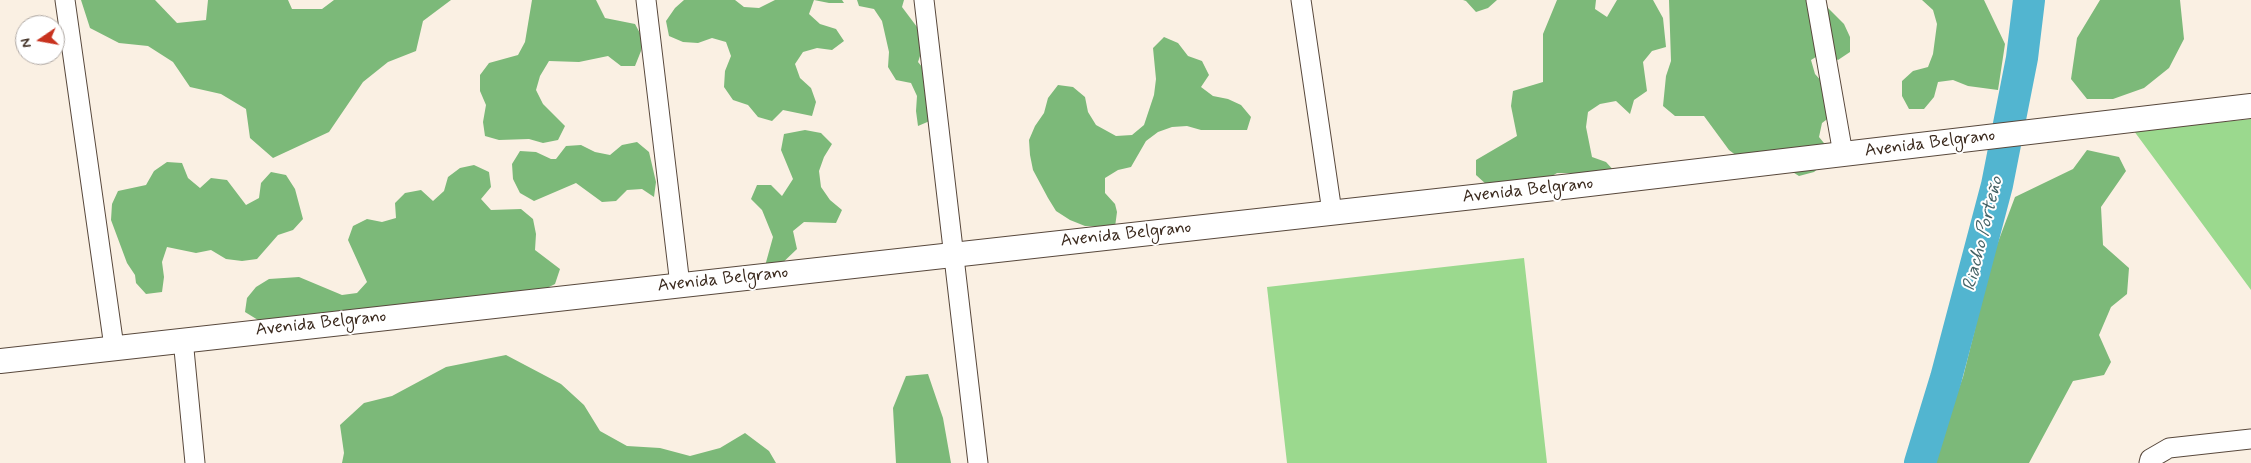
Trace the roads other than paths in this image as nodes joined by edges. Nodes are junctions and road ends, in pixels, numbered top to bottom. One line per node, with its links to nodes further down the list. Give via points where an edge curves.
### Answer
1 (65, 0): 12 (street)
2 (646, 0): 10 (street)
3 (924, 0): 9 (street)
4 (1301, 0): 8 (street)
5 (1816, 0): 7 (street)
6 (2251, 106): 7 (street, Avenida Belgrano)
7 (1843, 154): 8 (street, Avenida Belgrano)
8 (1332, 212): 9 (street, Avenida Belgrano)
9 (955, 254): 10 (street, Avenida Belgrano); 17 (street)
10 (680, 285): 11 (street, Avenida Belgrano)
11 (183, 339): 12 (street, Avenida Belgrano); 16 (street)
12 (114, 347): 13 (street, Avenida Belgrano)
13 (0, 361)
14 (2251, 439): 15 (street, via 2169,448)
15 (2150, 461)
16 (195, 463)
17 (978, 463)

